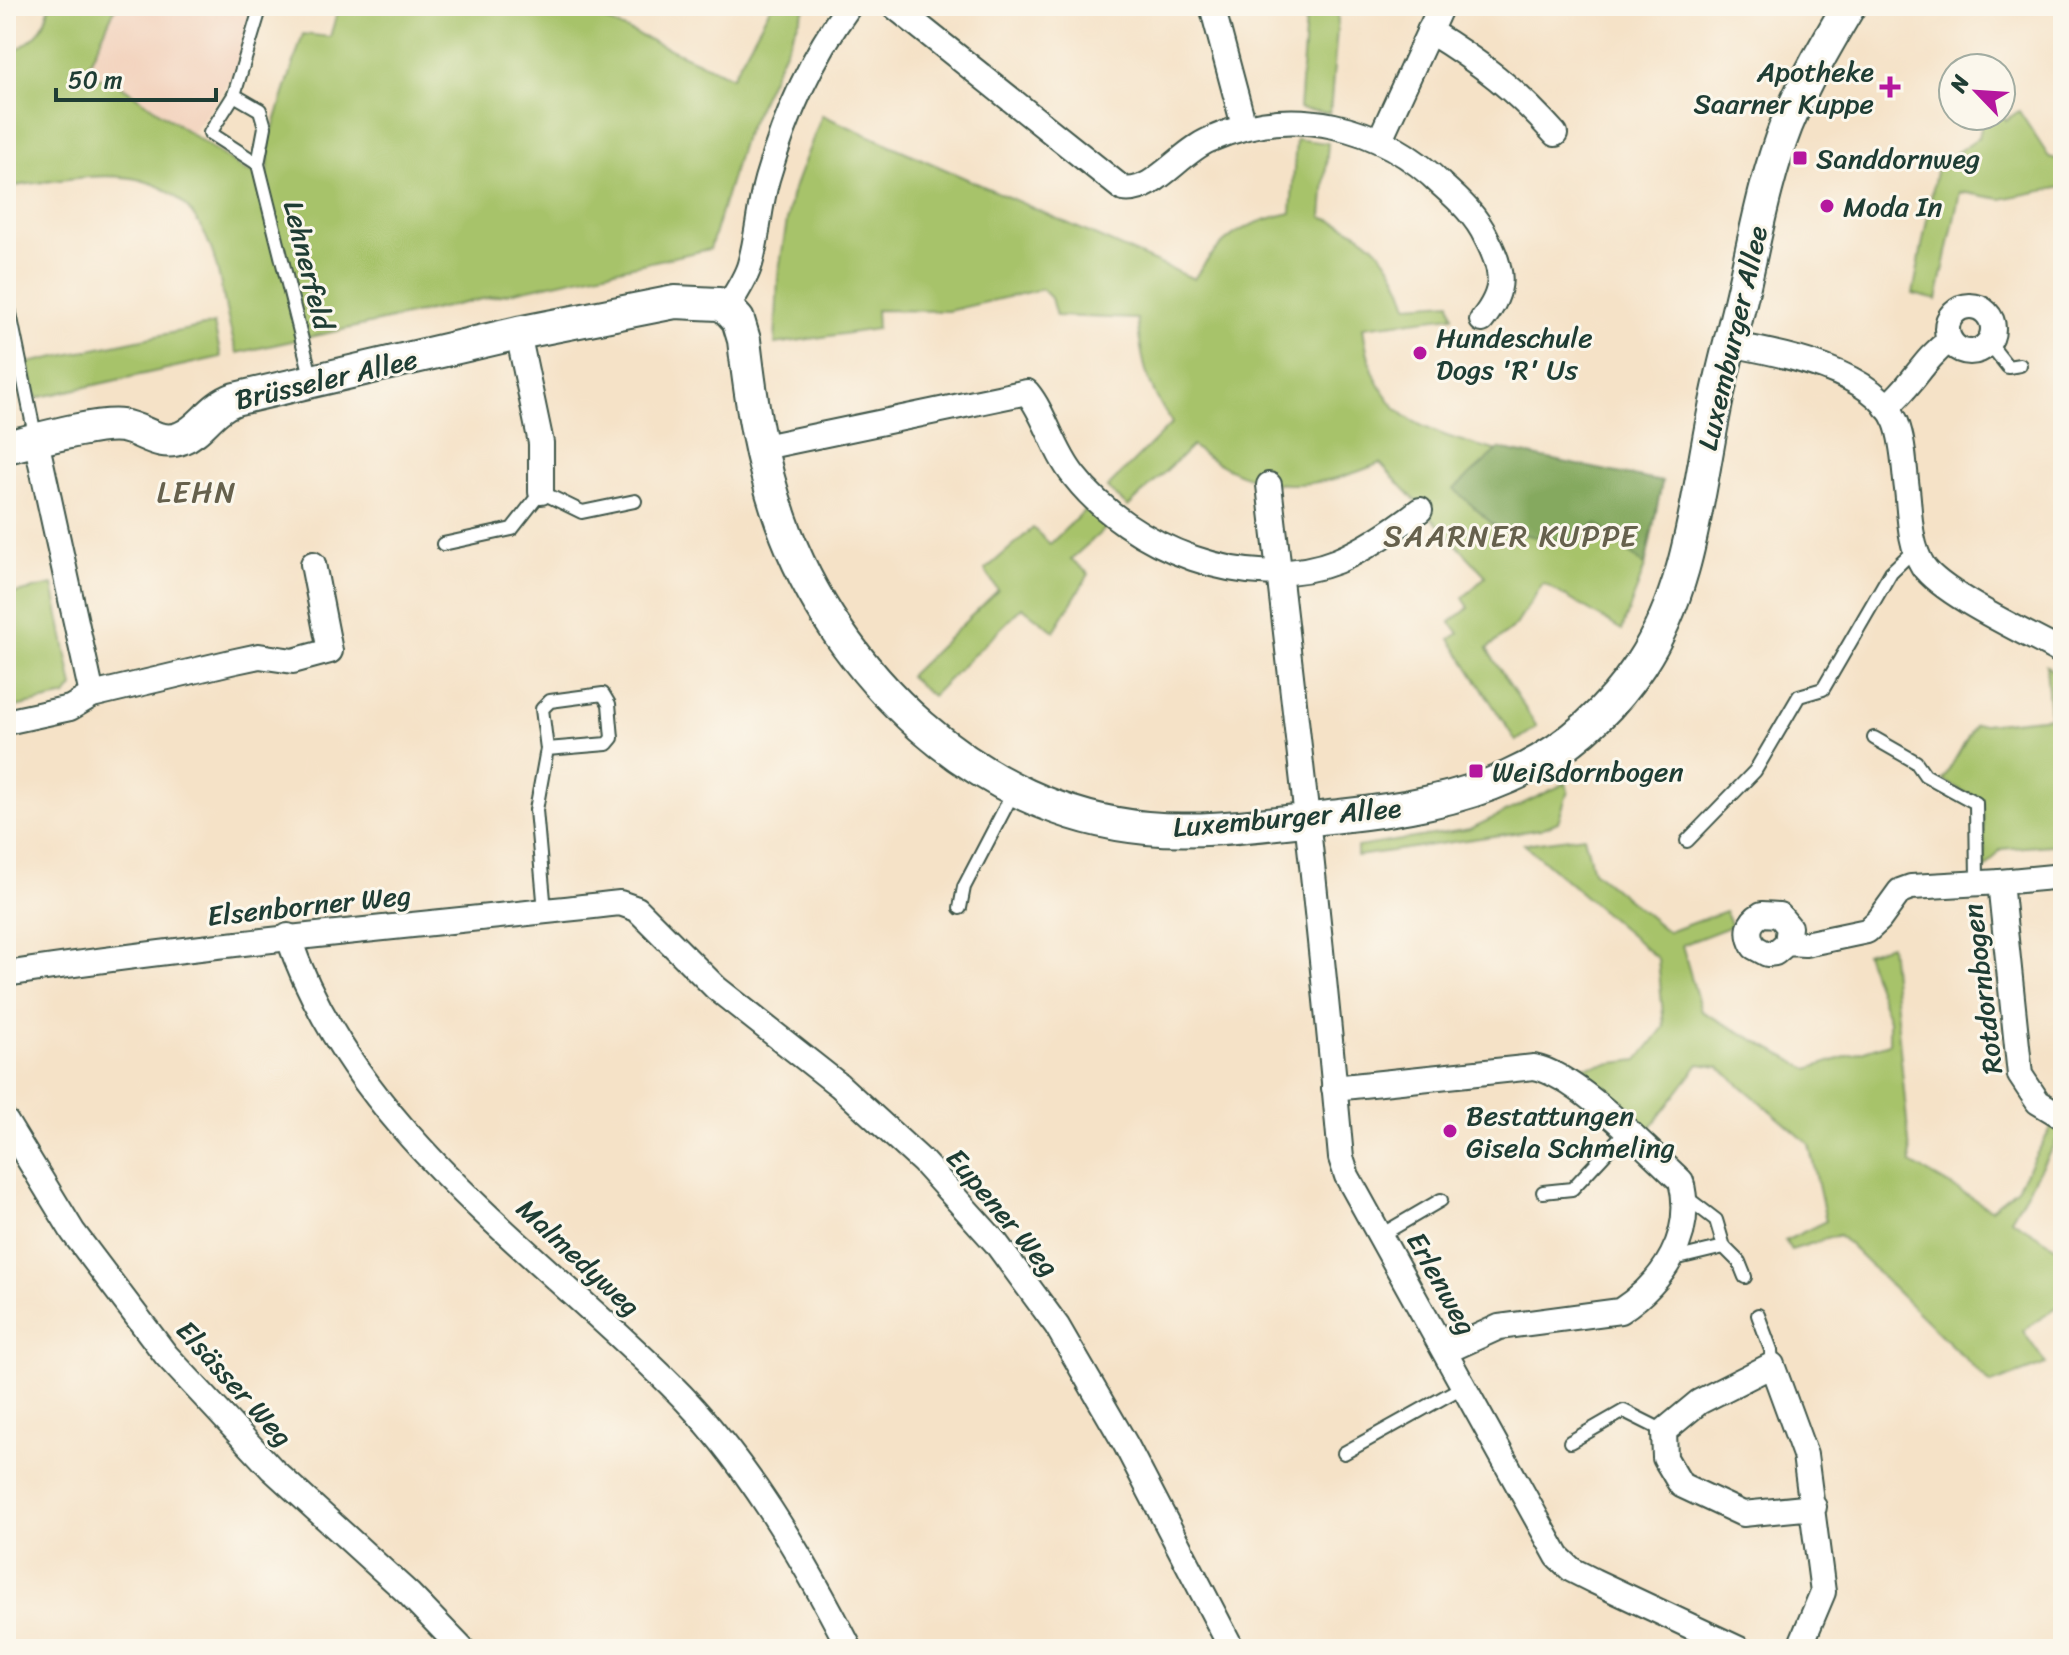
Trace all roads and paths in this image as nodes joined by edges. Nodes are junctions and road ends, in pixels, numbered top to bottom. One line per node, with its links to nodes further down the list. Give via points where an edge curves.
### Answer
1 (261, 6): 8 (lane)
2 (849, 6): 14 (street, via 830,32 779,138 749,267)
3 (894, 6): 9 (street, via 1123,189 1147,187 1175,160)
4 (1212, 6): 9 (street)
5 (1441, 6): 7 (street)
6 (1849, 6): 19 (street, Luxemburger Allee, via 1801,93 1777,152)
7 (1429, 31): 10 (street, via 1519,93); 11 (street)
8 (234, 95): 12 (lane, Lehnerfeld, via 260,110 265,127); 12 (lane, via 210,133)
9 (1244, 126): 11 (street, via 1311,122)
10 (1555, 134)
11 (1380, 139): 15 (street, via 1419,162 1470,212 1487,237 1500,275 1499,299)
12 (258, 164): 21 (lane, Lehnerfeld)
13 (6, 294): 23 (lane)
14 (727, 308): 16 (street, Brüsseler Allee, via 675,302); 24 (street, Luxemburger Allee, via 738,320 744,340)
15 (1482, 320)
16 (518, 333): 21 (street, Brüsseler Allee); 26 (street, via 541,443)
17 (1949, 341): 18 (street, via 1961,351 1977,352); 18 (street, via 1950,317 1971,305 1991,318 1994,331); 22 (street, via 1930,354 1902,395)
18 (1989, 343): 20 (lane, via 2008,367)
19 (1729, 344): 22 (street, via 1813,361); 39 (street, Luxemburger Allee, via 1684,574 1667,618 1638,668 1596,717 1525,771 1459,797)
20 (2020, 365)
21 (312, 380): 23 (street, Brüsseler Allee, via 218,405 179,439 163,441 118,425)
22 (1886, 407): 30 (street, via 1901,440)
23 (21, 443): 34 (street)
24 (759, 448): 32 (street, via 1027,392 1073,475 1130,530 1194,559); 38 (street, Luxemburger Allee, via 783,526 815,591 864,667 934,736)
25 (1269, 485): 32 (street, Erlenweg)
26 (541, 492): 27 (lane, via 582,512); 29 (lane, via 512,529)
27 (635, 501)
28 (1420, 510): 32 (street, via 1380,541 1334,562)
29 (443, 544)
30 (1914, 550): 33 (street, via 1929,574 1945,586); 40 (lane, via 1891,572 1823,689 1799,696 1755,771)
31 (313, 564): 34 (street, via 330,651 293,661 259,656)
32 (1281, 572): 39 (street, Erlenweg)
33 (2063, 653)
34 (92, 695): 35 (street, via 70,708)
35 (6, 722)
36 (1874, 738): 42 (lane, Rotdornbogen, via 1976,803)
37 (547, 749): 37 (lane, via 607,744 612,738 603,694 550,701 542,709); 45 (lane, via 536,810)
38 (1014, 790): 39 (street, Luxemburger Allee, via 1082,815 1147,828); 44 (lane, via 964,887)
39 (1306, 819): 49 (street, Erlenweg)
40 (1687, 841)
41 (2063, 876): 42 (street, Rotdornbogen)
42 (1989, 882): 47 (street, Rotdornbogen, via 1911,887 1900,891 1867,931); 50 (street, Rotdornbogen, via 2020,1075 2038,1102)
43 (620, 903): 45 (street, Elsenborner Weg); 70 (street, Eupener Weg, via 637,909 716,988 839,1085 923,1162 996,1243 1057,1326 1088,1379)
44 (960, 908)
45 (545, 911): 46 (street, Elsenborner Weg)
46 (288, 936): 48 (street, Elsenborner Weg); 69 (street, Malmedyweg, via 303,981 374,1094 430,1158 672,1386 748,1478)
47 (1787, 943)
48 (6, 974)
49 (1334, 1088): 52 (street, via 1534,1067 1557,1074); 56 (street, Erlenweg, via 1341,1158)
50 (2063, 1117)
51 (6, 1122): 68 (street, Elsässer Weg, via 73,1232 166,1355 272,1469)
52 (1626, 1131): 53 (lane, via 1572,1189); 54 (street, via 1681,1181)
53 (1543, 1192)
54 (1686, 1197): 57 (lane, via 1716,1220); 58 (street)
55 (1441, 1200): 56 (lane)
56 (1381, 1235): 61 (street, Erlenweg)
57 (1724, 1247): 58 (lane); 59 (lane)
58 (1674, 1259): 61 (street, via 1620,1311 1499,1327)
59 (1745, 1277)
60 (1758, 1315): 62 (lane)
61 (1446, 1351): 63 (street, Erlenweg)
62 (1772, 1365): 64 (street, via 1699,1402); 67 (street, via 1805,1455)
63 (1464, 1386): 66 (lane); 71 (street, Erlenweg, via 1565,1564)
64 (1664, 1431): 65 (lane, via 1624,1411); 67 (street, via 1665,1458 1681,1485 1743,1514)
65 (1570, 1442)
66 (1344, 1453)
67 (1814, 1507): 72 (street, via 1823,1592)
68 (462, 1649)
69 (850, 1649)
70 (1232, 1649)
71 (1739, 1649)
72 (1799, 1649)

